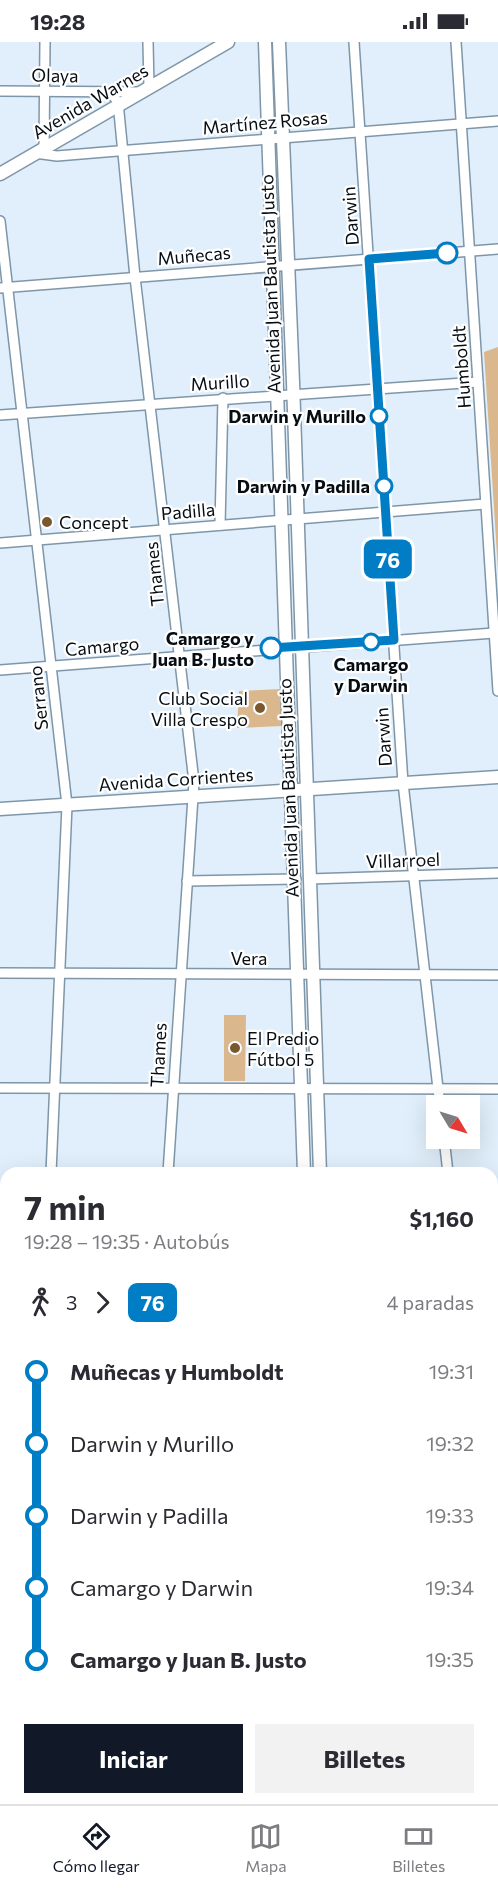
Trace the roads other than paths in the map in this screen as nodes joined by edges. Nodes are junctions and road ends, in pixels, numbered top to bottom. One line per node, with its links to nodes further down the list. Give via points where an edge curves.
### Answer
1 (45, 42): 10 (street)
2 (148, 42): 8 (street)
3 (228, 42): 8 (main road, Avenida Warnes)
4 (265, 42): 17 (main road, Avenida Juan Bautista Justo)
5 (279, 42): 16 (main road, Avenida Juan Bautista Justo)
6 (354, 42): 15 (street, Darwin)
7 (456, 42): 14 (street, Humboldt)
8 (146, 90): 11 (street, Olaya); 12 (main road, Avenida Warnes)
9 (0, 91): 10 (street, Olaya)
10 (46, 92): 11 (street, Olaya); 18 (street)
11 (110, 92): 12 (street, via 116,98)
12 (116, 111): 18 (main road, Avenida Warnes); 19 (street, Thames)
13 (498, 121): 14 (street, Martínez Rosas)
14 (461, 125): 15 (street, Martínez Rosas); 23 (street, Humboldt)
15 (360, 131): 16 (street, Martínez Rosas); 24 (street, Darwin)
16 (282, 136): 17 (street, Martínez Rosas); 25 (main road, Avenida Juan Bautista Justo)
17 (268, 138): 19 (street, Martínez Rosas); 26 (main road, Avenida Juan Bautista Justo)
18 (40, 151): 19 (street, Martínez Rosas, via 57,156); 20 (main road, Avenida Warnes)
19 (122, 151): 27 (street, Thames)
20 (0, 174)
21 (0, 221): 28 (street, Serrano)
22 (498, 249): 23 (street, Muñecas)
23 (470, 251): 24 (street, Muñecas); 29 (street, Humboldt)
24 (369, 259): 25 (street, Muñecas); 30 (street, Darwin)
25 (288, 264): 26 (street, Muñecas); 31 (main road, Avenida Juan Bautista Justo)
26 (273, 266): 27 (street, Muñecas); 32 (main road, Avenida Juan Bautista Justo)
27 (135, 277): 28 (street, Muñecas); 34 (street, Thames)
28 (5, 288): 35 (street, Serrano)
29 (478, 382): 30 (street, Murillo); 37 (street, Humboldt)
30 (377, 387): 31 (street, Murillo); 38 (street, Darwin)
31 (294, 393): 32 (street, Murillo); 39 (main road, Avenida Juan Bautista Justo)
32 (276, 394): 33 (street, Murillo); 40 (main road, Avenida Juan Bautista Justo)
33 (223, 398): 34 (street, Murillo); 41 (street)
34 (151, 404): 35 (street, Murillo); 42 (street, Thames)
35 (23, 413): 36 (street, Murillo); 43 (street, Serrano)
36 (0, 415)
37 (485, 504): 38 (street, Padilla); 45 (street, Humboldt)
38 (385, 513): 39 (street, Padilla); 46 (street, Darwin)
39 (297, 521): 40 (street, Padilla); 47 (main road, Avenida Juan Bautista Justo)
40 (282, 522): 41 (street, Padilla); 48 (main road, Avenida Juan Bautista Justo)
41 (220, 525): 42 (street, Padilla)
42 (165, 529): 43 (street, Padilla); 49 (street, Thames)
43 (37, 541): 44 (street, Padilla); 50 (street, Serrano)
44 (0, 543)
45 (494, 633): 46 (street, Camargo); 52 (street, Humboldt)
46 (394, 640): 47 (street, Camargo); 54 (street, Darwin)
47 (301, 646): 48 (street, Camargo); 55 (main road, Avenida Juan Bautista Justo)
48 (286, 647): 49 (street, Camargo); 56 (main road, Avenida Juan Bautista Justo)
49 (179, 656): 50 (street, Camargo); 57 (street, Thames)
50 (51, 667): 51 (street, Camargo); 58 (street, Serrano)
51 (0, 670)
52 (498, 691)
53 (498, 777): 54 (main road, Avenida Corrientes)
54 (403, 783): 55 (main road, Avenida Corrientes); 61 (street, Darwin)
55 (307, 789): 56 (main road, Avenida Corrientes); 62 (main road, Avenida Juan Bautista Justo)
56 (291, 790): 57 (main road, Avenida Corrientes); 62 (main road, Avenida Juan Bautista Justo)
57 (193, 796): 58 (main road, Avenida Corrientes); 63 (street, Thames)
58 (67, 805): 59 (main road, Avenida Corrientes); 65 (street, Serrano)
59 (0, 809)
60 (498, 873): 61 (street, Villarroel)
61 (413, 876): 62 (street, Villarroel); 68 (street, Darwin)
62 (302, 879): 63 (street, Villarroel); 66 (main road, Avenida Juan Bautista Justo); 67 (main road, Avenida Juan Bautista Justo)
63 (187, 881): 69 (street, Thames)
64 (0, 973): 65 (street, Vera)
65 (59, 974): 69 (street, Vera); 72 (street, Serrano)
66 (299, 974): 67 (street, Vera); 69 (street, Vera); 75 (main road, Avenida Juan Bautista Justo)
67 (313, 974): 68 (street, Vera); 76 (main road, Avenida Juan Bautista Justo)
68 (425, 974): 70 (street, Vera); 77 (street, Darwin)
69 (179, 975): 73 (street, Thames)
70 (498, 975)
71 (0, 1088): 72 (street)
72 (54, 1088): 73 (street); 80 (street, Serrano)
73 (173, 1088): 75 (street); 81 (street, Thames)
74 (498, 1089): 77 (street)
75 (302, 1090): 76 (street); 82 (main road, Avenida Juan Bautista Justo)
76 (315, 1090): 77 (street); 83 (main road, Avenida Juan Bautista Justo)
77 (438, 1090): 78 (street, Darwin)
78 (439, 1095)
79 (445, 1149): 84 (street)
80 (51, 1167)
81 (168, 1167)
82 (304, 1167)
83 (320, 1167)
84 (447, 1167)

